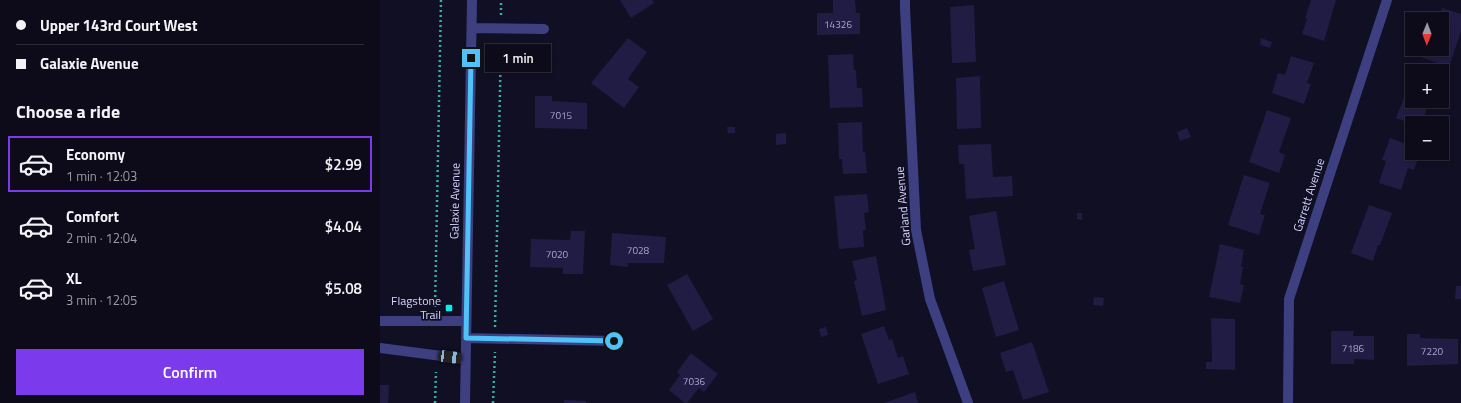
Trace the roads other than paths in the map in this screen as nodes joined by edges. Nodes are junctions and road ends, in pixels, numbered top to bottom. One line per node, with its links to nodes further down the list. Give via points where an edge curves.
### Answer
1 (472, 0): 4 (street, Galaxie Avenue)
2 (905, 0): 13 (street, Garland Avenue, via 916,230 930,299)
3 (1387, 0): 14 (street, Garrett Avenue, via 1289,299)
4 (472, 28): 5 (street); 7 (street, Galaxie Avenue)
5 (544, 29)
6 (380, 320): 7 (street)
7 (466, 321): 8 (street, Galaxie Avenue)
8 (466, 338): 9 (street); 11 (street, Galaxie Avenue)
9 (614, 341)
10 (380, 348): 11 (street)
11 (465, 359): 12 (street, Galaxie Avenue)
12 (465, 403)
13 (968, 403)
14 (1288, 403)

